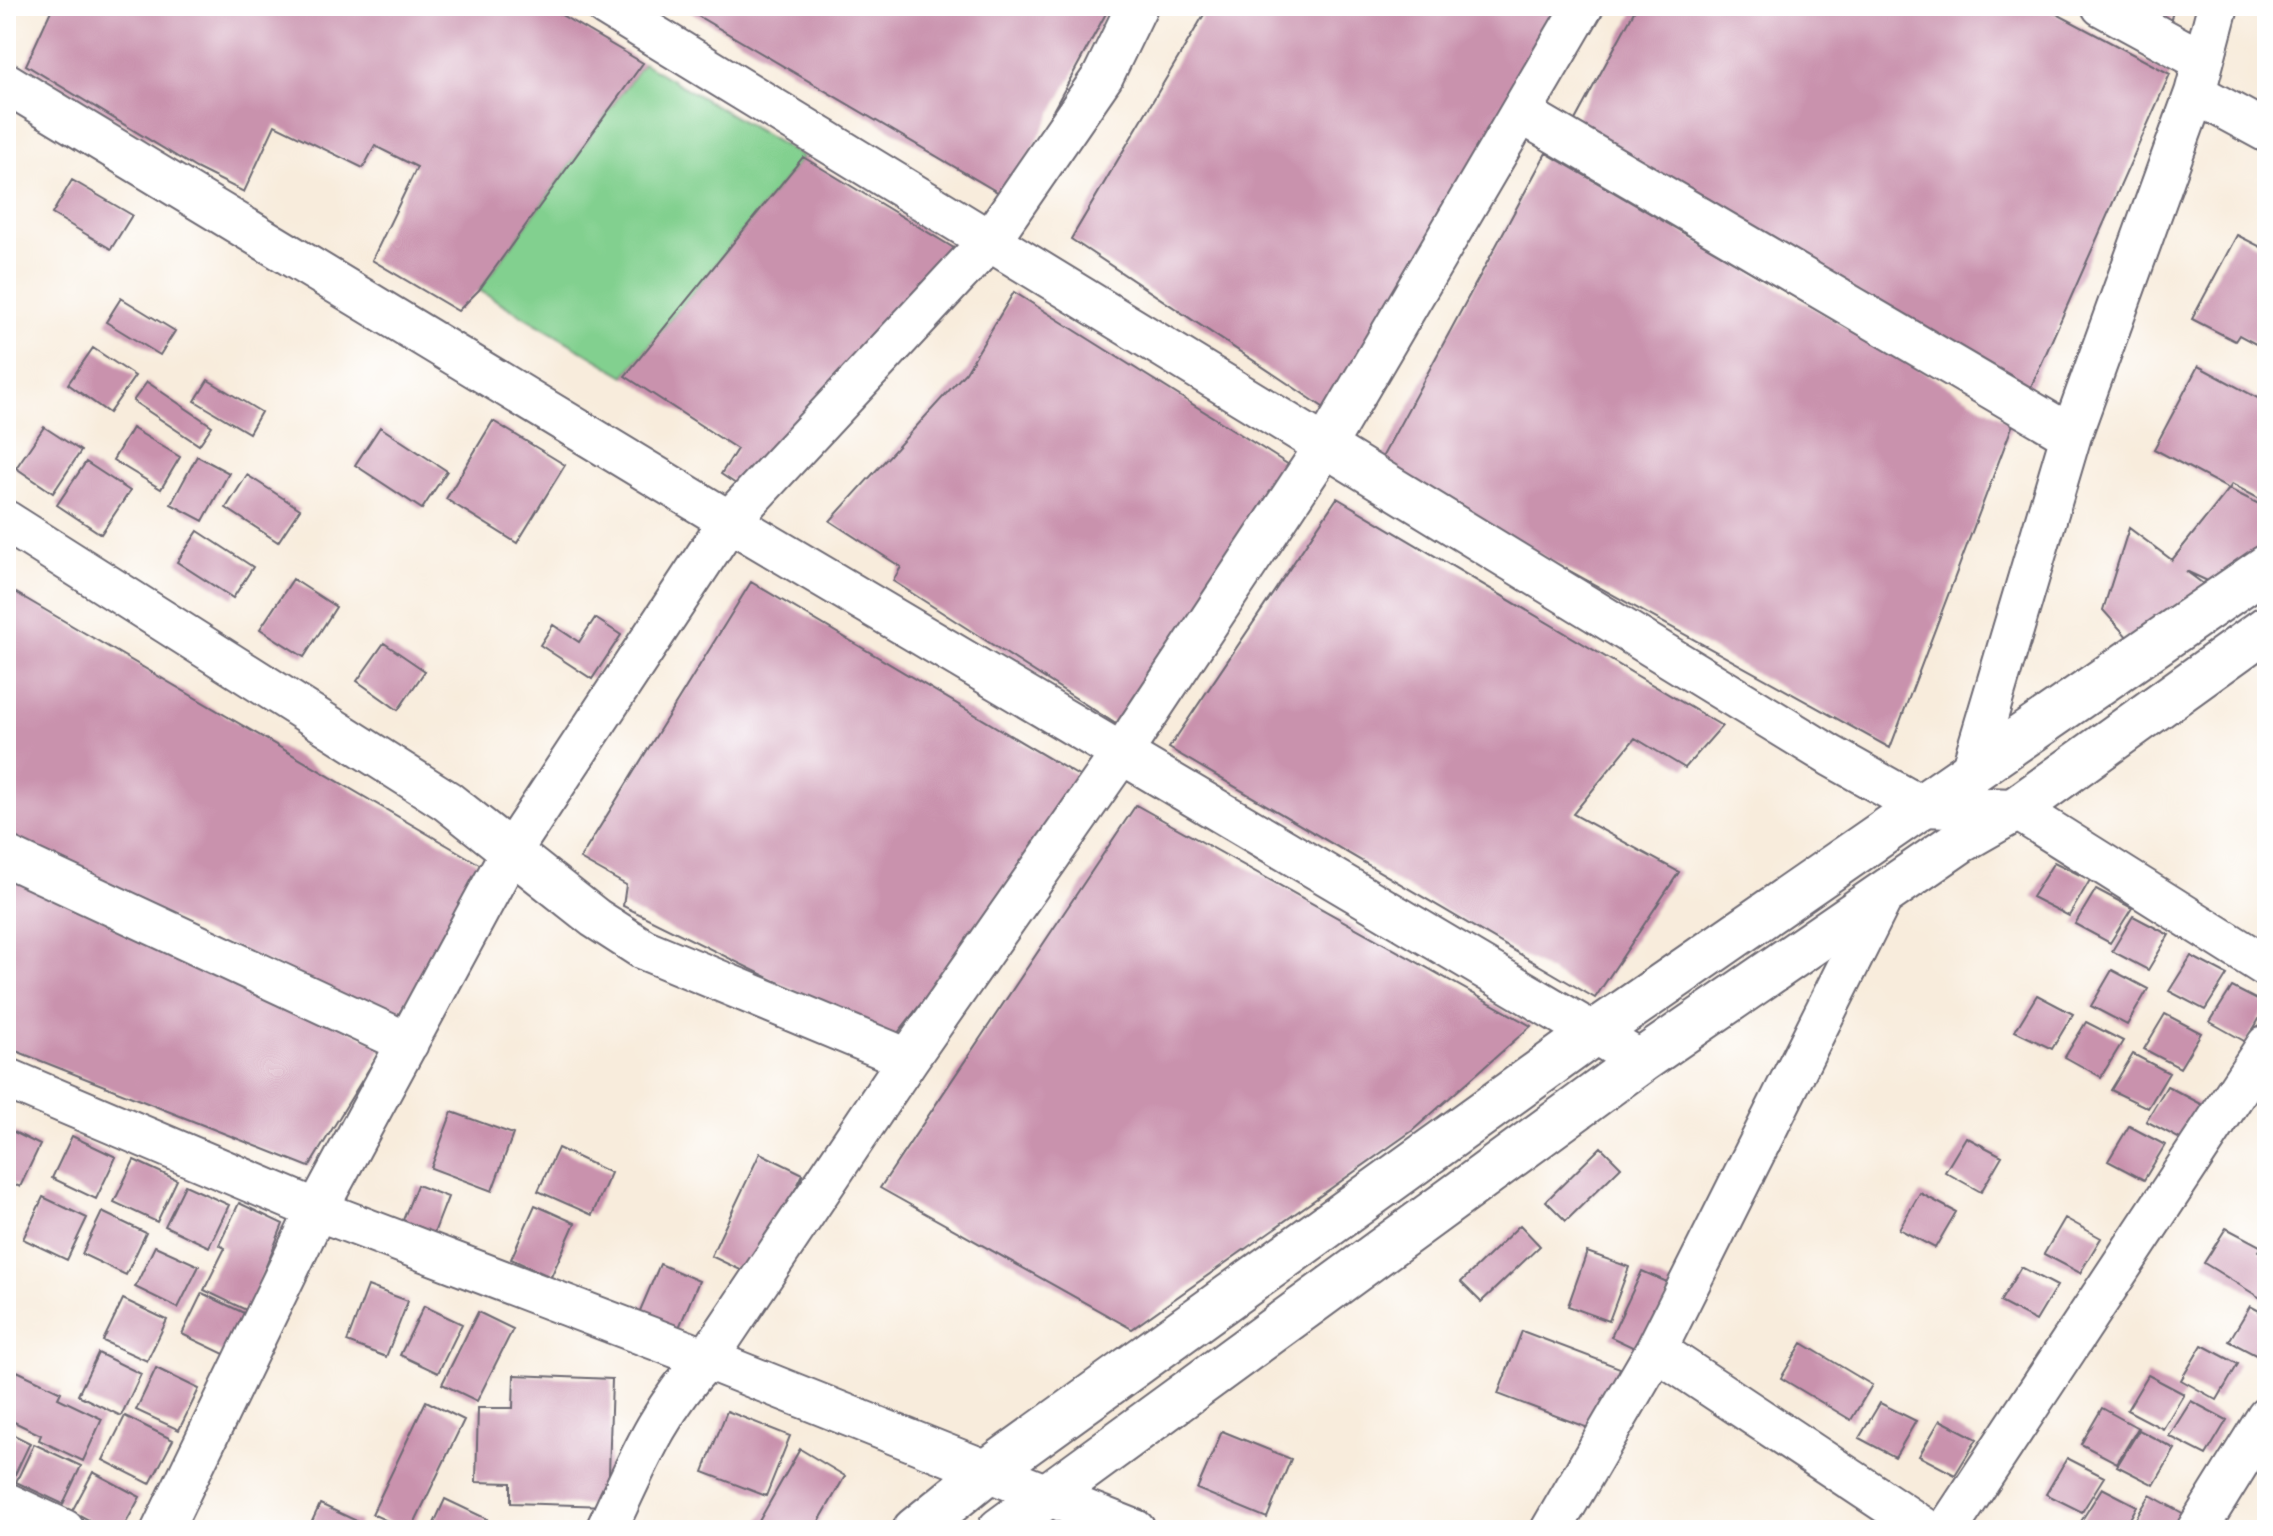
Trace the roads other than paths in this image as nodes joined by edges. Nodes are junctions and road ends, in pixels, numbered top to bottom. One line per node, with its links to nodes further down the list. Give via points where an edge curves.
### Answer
1 (606, 6): 10 (street)
2 (1137, 6): 10 (street, via 1103,76)
3 (1583, 6): 8 (street)
4 (2102, 6): 6 (street)
5 (2218, 6): 6 (street)
6 (2199, 77): 9 (street); 11 (street)
7 (6, 83): 14 (street)
8 (1523, 114): 11 (street); 12 (street)
9 (2267, 132)
10 (990, 240): 12 (street); 14 (street)
11 (2071, 435): 18 (street)
12 (1324, 448): 17 (street); 19 (street)
13 (6, 521): 21 (street, via 398,769)
14 (729, 521): 17 (street); 21 (street)
15 (2267, 567): 18 (street, via 2013,745)
16 (2267, 628): 20 (street)
17 (1121, 754): 25 (street); 28 (street)
18 (1972, 768): 19 (street)
19 (1920, 806): 20 (street); 25 (street)
20 (2016, 809): 23 (street, via 1960,841); 24 (street)
21 (511, 851): 26 (street); 28 (street, via 643,949)
22 (6, 856): 26 (street)
23 (1882, 898): 29 (street); 32 (street)
24 (2267, 967)
25 (1594, 1033): 29 (street); 35 (street)
26 (408, 1043): 31 (street)
27 (2267, 1045): 47 (street)
28 (908, 1059): 33 (street)
29 (1641, 1061): 36 (street)
30 (6, 1078): 31 (street)
31 (317, 1210): 33 (street); 40 (street)
32 (1656, 1350): 45 (street); 46 (street)
33 (707, 1359): 35 (street); 41 (street, via 660,1416)
34 (2267, 1417): 38 (street)
35 (988, 1471): 36 (street); 42 (street)
36 (1048, 1493): 43 (street); 44 (street)
37 (6, 1503): 39 (street)
38 (2208, 1526)
39 (64, 1530)
40 (162, 1530)
41 (606, 1530)
42 (915, 1530)
43 (1000, 1530)
44 (1135, 1530)
45 (1551, 1530)
46 (1927, 1530)
47 (1947, 1530)

